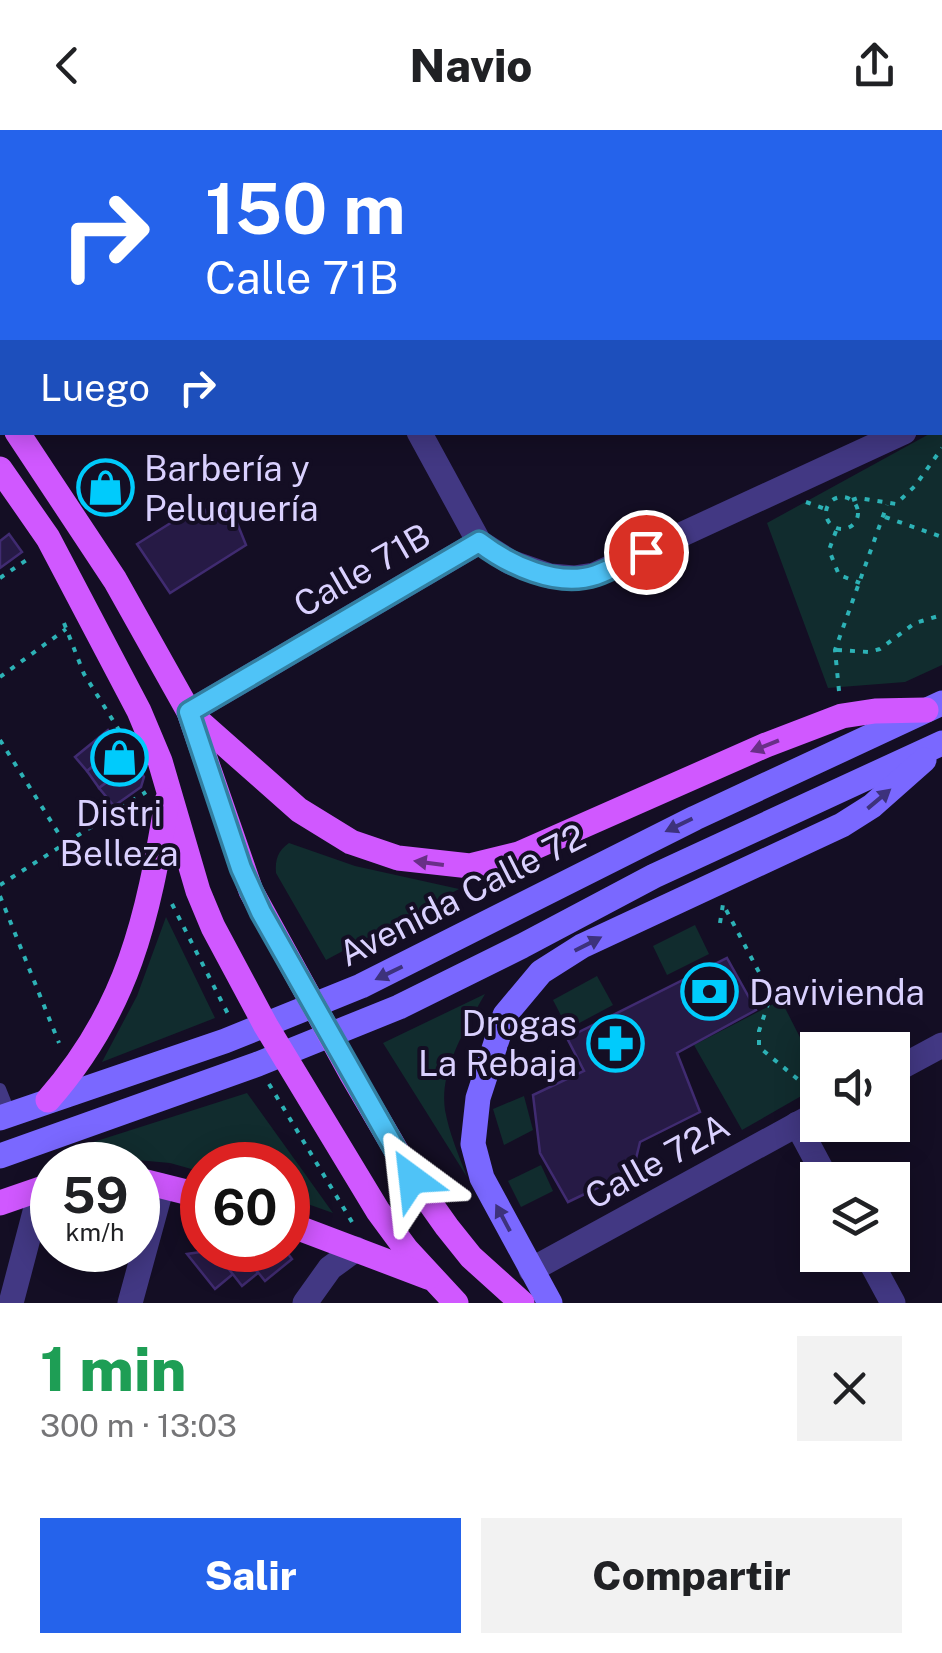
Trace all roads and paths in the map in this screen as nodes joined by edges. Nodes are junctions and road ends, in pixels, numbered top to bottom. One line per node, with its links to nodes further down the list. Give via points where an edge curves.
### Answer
1 (19, 435): 21 (main road, via 114,580)
2 (421, 435): 11 (street)
3 (898, 435): 11 (street, Calle 71B, via 594,576 550,576)
4 (942, 448): 7 (path, via 902,500)
5 (0, 469): 26 (main road, via 48,538 150,735)
6 (852, 500): 7 (path); 9 (path, via 854,524); 9 (path, via 830,501 826,517)
7 (887, 505): 8 (path)
8 (884, 516): 10 (path); 14 (path)
9 (837, 528): 14 (path, via 829,550 839,575)
10 (942, 538)
11 (479, 542): 21 (street, Calle 71B)
12 (36, 566): 13 (path, via 31,557)
13 (0, 578)
14 (860, 584): 18 (path)
15 (60, 613): 17 (path)
16 (942, 616): 18 (path, via 914,623 880,650)
17 (66, 629): 19 (path); 23 (path)
18 (836, 650): 22 (path)
19 (0, 677)
20 (934, 707): 22 (main road); 32 (main road, Avenida Calle 72, one-way to 32)
21 (189, 712): 22 (main road, one-way to 21, via 519,854 470,866 373,852 324,828); 32 (main road, via 246,879)
22 (842, 716)
23 (120, 732)
24 (0, 740): 27 (path)
25 (942, 743): 35 (main road, Avenida Calle 72); 54 (main road, one-way to 25, via 482,1178 473,1144 478,1098 506,1015 541,972 582,946 842,826)
26 (157, 795): 27 (path); 34 (main road, via 213,927); 43 (main road, via 150,896 120,989 84,1056)
27 (66, 844): 28 (path)
28 (0, 885)
29 (167, 894): 33 (path)
30 (0, 896): 36 (path)
31 (720, 923): 40 (path, via 723,904 771,996 758,1047)
32 (312, 1006): 34 (main road, Avenida Calle 72); 35 (main road)
33 (228, 1014)
34 (266, 1026): 38 (main road); 43 (main road, Avenida Calle 72)
35 (329, 1036): 38 (main road, Avenida Calle 72); 62 (main road, via 446,1227)
36 (59, 1043)
37 (942, 1044): 39 (street)
38 (282, 1054): 46 (main road, Avenida Calle 72); 58 (main road, via 378,1211)
39 (910, 1062)
40 (800, 1081)
41 (270, 1085): 49 (path)
42 (0, 1088): 44 (lane)
43 (48, 1100): 44 (main road, Avenida Calle 72)
44 (5, 1116)
45 (800, 1123): 54 (street, Calle 72A)
46 (0, 1156)
47 (30, 1193): 48 (main road)
48 (0, 1204)
49 (339, 1206)
50 (310, 1232): 51 (main road)
51 (322, 1236): 53 (main road); 57 (street, via 328,1260)
52 (30, 1242): 59 (street)
53 (356, 1249): 57 (street); 58 (main road)
54 (531, 1270): 63 (main road)
55 (135, 1272): 60 (street)
56 (876, 1272): 64 (street)
57 (323, 1276): 61 (street)
58 (445, 1295)
59 (11, 1303)
60 (130, 1303)
61 (305, 1303)
62 (522, 1303)
63 (550, 1303)
64 (893, 1303)

